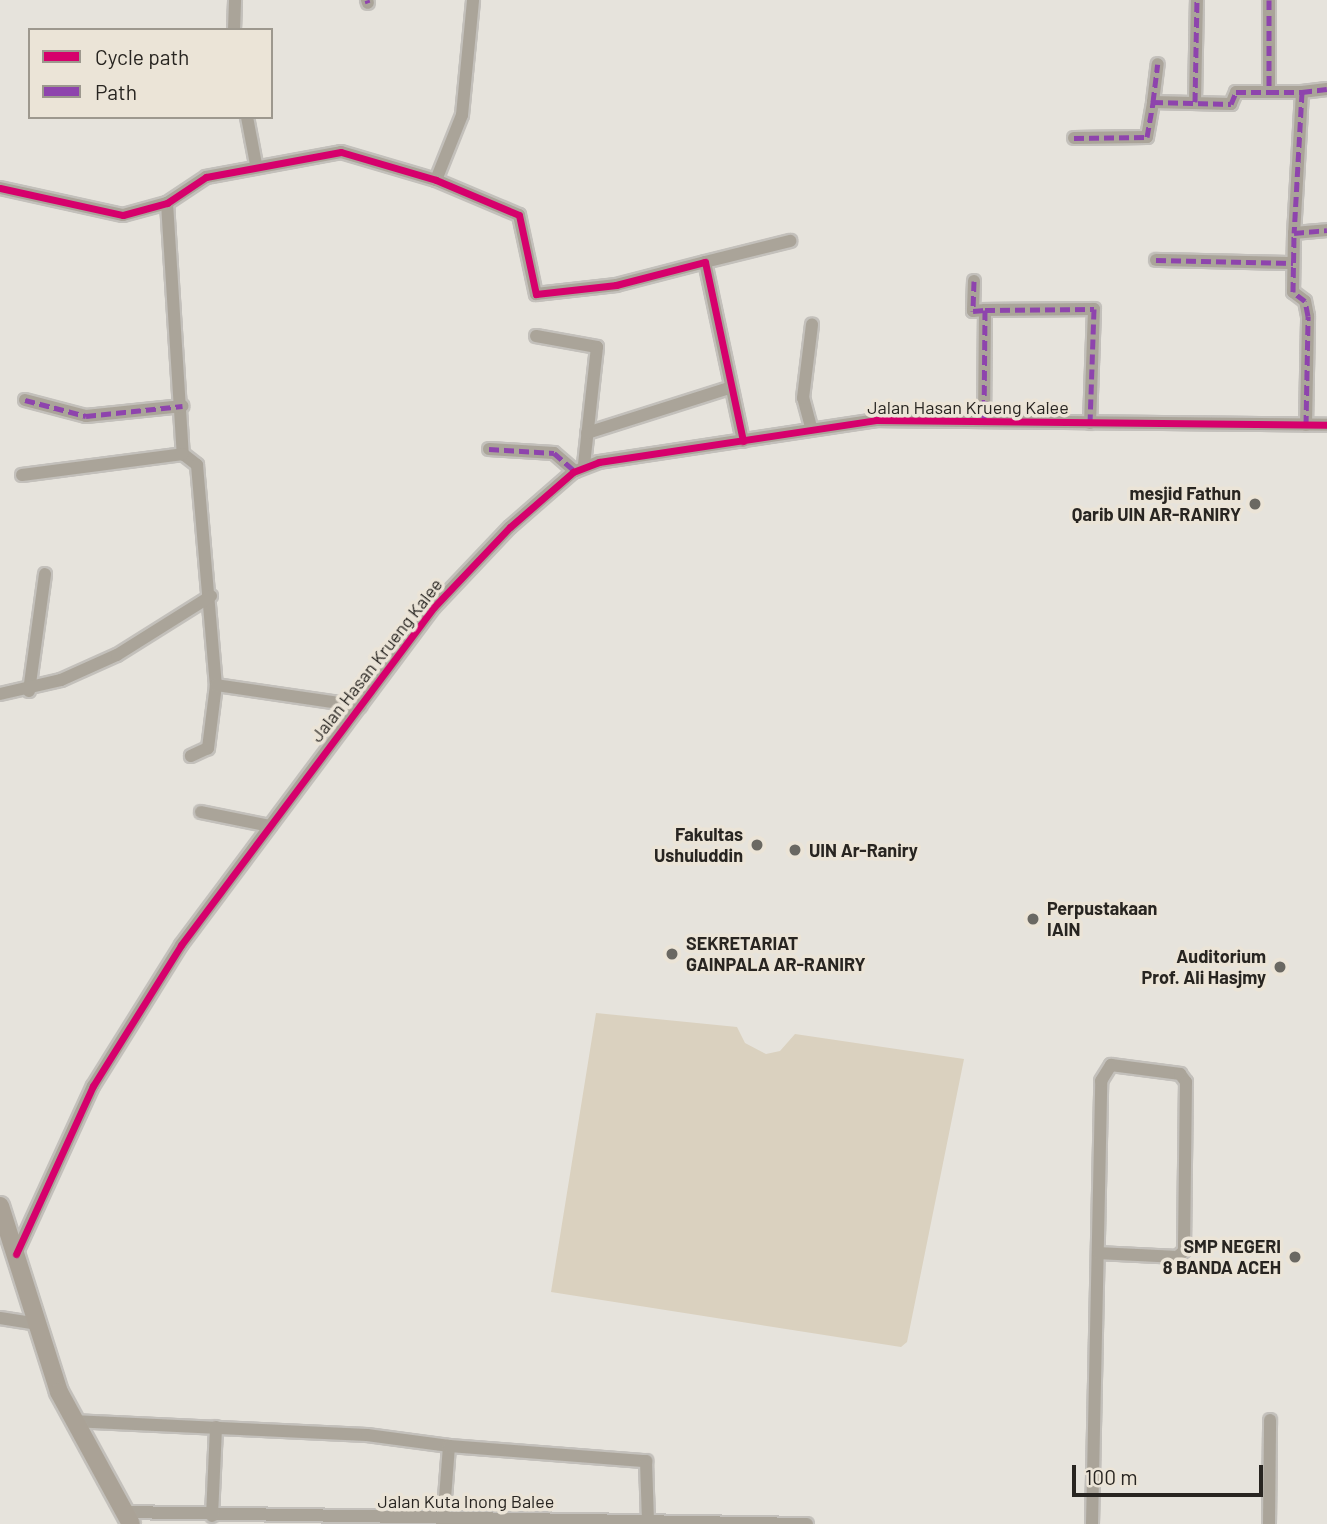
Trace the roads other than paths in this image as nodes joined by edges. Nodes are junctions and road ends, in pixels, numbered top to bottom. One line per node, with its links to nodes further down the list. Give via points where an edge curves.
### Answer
1 (234, 0): 5 (street)
2 (473, 0): 15 (street, via 462,116)
3 (1197, 0): 11 (street)
4 (1269, 0): 8 (street)
5 (234, 28)
6 (1158, 64): 10 (street)
7 (1327, 89): 9 (street)
8 (1269, 92): 9 (street); 11 (street, via 1236,92 1231,104)
9 (1302, 92): 19 (street)
10 (1153, 102): 11 (street); 13 (street, via 1147,137)
11 (1195, 102)
12 (247, 119): 14 (street)
13 (1074, 138)
14 (256, 164): 15 (street, via 341,152); 17 (street, via 195,181)
15 (436, 180): 22 (street, via 519,215 536,294 616,285)
16 (0, 188): 17 (street, via 123,215)
17 (167, 203): 30 (street)
18 (1327, 230): 19 (street)
19 (1294, 233): 23 (street)
20 (789, 241): 22 (street)
21 (1156, 260): 23 (street)
22 (705, 262): 28 (street)
23 (1293, 263): 33 (street, via 1293,292 1304,301 1308,316)
24 (974, 281): 25 (street, via 973,311)
25 (985, 310): 31 (street); 32 (street, via 1094,309)
26 (812, 324): 35 (street, via 803,398)
27 (536, 336): 36 (street, via 596,344)
28 (729, 388): 36 (street); 37 (street)
29 (25, 400): 30 (street, via 86,416)
30 (181, 406): 39 (street)
31 (984, 420): 32 (street, Jalan Hasan Krueng Kalee); 35 (street, Jalan Hasan Krueng Kalee)
32 (1090, 424): 33 (street, Jalan Hasan Krueng Kalee)
33 (1306, 425): 34 (street, Jalan Hasan Krueng Kalee)
34 (1327, 425)
35 (811, 427): 37 (street, Jalan Hasan Krueng Kalee)
36 (587, 433): 40 (street)
37 (743, 441): 40 (street, Jalan Hasan Krueng Kalee)
38 (489, 449): 40 (street, via 554,453)
39 (183, 454): 41 (street); 43 (street, via 197,465)
40 (580, 468): 47 (street, Jalan Hasan Krueng Kalee, via 485,550)
41 (22, 475)
42 (45, 575): 45 (street)
43 (211, 596): 44 (street); 45 (street, via 117,655)
44 (216, 685): 47 (street); 48 (street, via 208,748)
45 (29, 691): 46 (street)
46 (0, 694)
47 (360, 705): 50 (street, Jalan Hasan Krueng Kalee)
48 (191, 756)
49 (201, 812): 50 (street)
50 (270, 826): 53 (street, Jalan Hasan Krueng Kalee, via 181,945 106,1065)
51 (0, 1206): 53 (street)
52 (1098, 1253): 52 (street, via 1103,1071 1111,1065 1180,1074 1186,1082 1184,1251 1177,1258); 67 (street)
53 (16, 1254): 55 (street)
54 (0, 1318): 55 (street)
55 (37, 1324): 57 (street)
56 (1270, 1420): 68 (street)
57 (72, 1421): 58 (street); 61 (street)
58 (216, 1427): 59 (street); 60 (street)
59 (449, 1447): 62 (street); 64 (street, via 646,1461)
60 (212, 1516): 61 (street, Jalan Kuta Inong Balee); 62 (street, Jalan Kuta Inong Balee)
61 (128, 1518)
62 (444, 1521): 63 (street, Jalan Kuta Inong Balee)
63 (522, 1521): 64 (street, Jalan Kuta Inong Balee)
64 (648, 1521): 65 (street, Jalan Kuta Inong Balee)
65 (669, 1523): 66 (street, Jalan Kuta Inong Balee)
66 (807, 1524)
67 (1093, 1524)
68 (1269, 1524)

